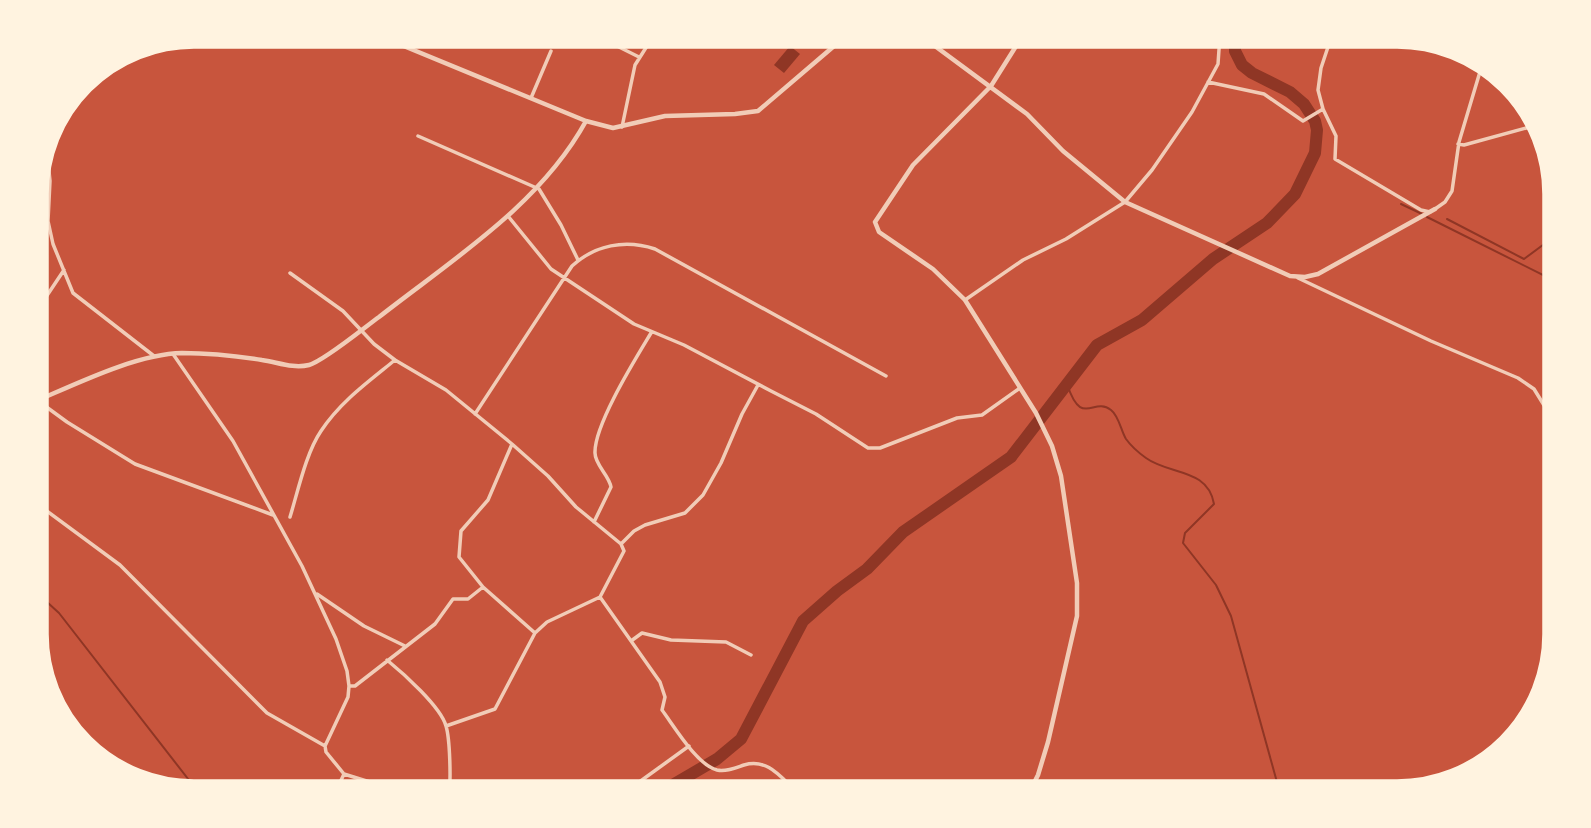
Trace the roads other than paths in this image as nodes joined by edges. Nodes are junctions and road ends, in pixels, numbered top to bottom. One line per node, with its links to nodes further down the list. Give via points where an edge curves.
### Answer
1 (832, 47): 17 (street, via 758,111 665,116)
2 (937, 47): 13 (street)
3 (1015, 47): 13 (street)
4 (1219, 47): 12 (street, via 1218,64)
5 (1328, 47): 15 (street, via 1318,80)
6 (408, 48): 14 (street)
7 (620, 48): 10 (street)
8 (645, 48): 10 (street)
9 (551, 51): 14 (street)
10 (639, 57): 17 (street)
11 (1479, 73): 20 (street)
12 (1208, 82): 15 (street, via 1264,94 1303,121); 23 (street, via 1152,170)
13 (991, 86): 23 (street); 33 (street, via 913,165 875,222 879,232 933,269)
14 (531, 98): 16 (street)
15 (1321, 111): 24 (street, via 1335,131 1335,159 1421,210)
16 (586, 121): 17 (street); 22 (street, via 571,148)
17 (622, 127)
18 (1527, 127): 20 (street)
19 (418, 136): 22 (street)
20 (1458, 144): 24 (street, via 1452,191)
21 (49, 173): 26 (street)
22 (536, 187): 25 (street); 27 (street)
23 (1125, 202): 31 (street); 33 (street, via 1023,260)
24 (1433, 211): 31 (street, via 1318,274)
25 (508, 216): 30 (street, via 544,262); 34 (street)
26 (48, 221): 28 (street)
27 (578, 260): 30 (street); 39 (street, via 617,244 655,250)
28 (64, 270): 32 (street); 37 (street, via 73,293)
29 (290, 273): 34 (street, via 343,311)
30 (564, 276): 35 (street); 45 (street)
31 (1298, 278): 43 (street, via 1518,378 1534,389)
32 (48, 294)
33 (965, 300): 41 (street)
34 (361, 330): 36 (street, via 312,365); 38 (street)
35 (651, 333): 40 (street, via 684,345); 50 (street, via 618,389 599,435 596,458 611,487)
36 (173, 354): 37 (street); 48 (street, via 233,442)
37 (154, 356): 42 (street)
38 (395, 360): 45 (street, via 446,390); 49 (street, via 345,401 319,433)
39 (886, 376)
40 (758, 385): 41 (street, via 869,448 880,448 957,418 982,415); 51 (street, via 703,495 685,513 645,525)
41 (1021, 387): 65 (street, via 1052,446 1061,476 1077,583 1077,616)
42 (48, 396)
43 (1544, 405)
44 (48, 408): 48 (street, via 135,464)
45 (475, 414): 46 (street)
46 (512, 444): 50 (street); 52 (street, via 488,500 461,531 459,557)
47 (47, 511): 62 (street, via 120,565 267,713)
48 (273, 515): 53 (street)
49 (290, 517)
50 (594, 522): 51 (street)
51 (621, 544): 54 (street, via 624,551)
52 (483, 587): 55 (street); 57 (street, via 468,599 453,599 435,624)
53 (315, 593): 57 (street, via 363,626); 60 (street, via 336,639)
54 (600, 597): 55 (street, via 547,622); 56 (street)
55 (535, 633): 61 (street, via 495,709)
56 (631, 641): 58 (street, via 642,633 671,640 726,642); 63 (street, via 660,682 665,697 662,710)
57 (405, 646): 59 (street)
58 (751, 655)
59 (387, 660): 60 (street); 61 (street, via 438,711)
60 (349, 686): 62 (street)
61 (446, 726): 68 (street)
62 (324, 746): 64 (street)
63 (689, 746): 69 (street); 70 (street, via 714,769 759,763)
64 (344, 774): 66 (street); 67 (street)
65 (1035, 780)
66 (341, 781)
67 (366, 781)
68 (448, 781)
69 (641, 781)
70 (786, 781)

